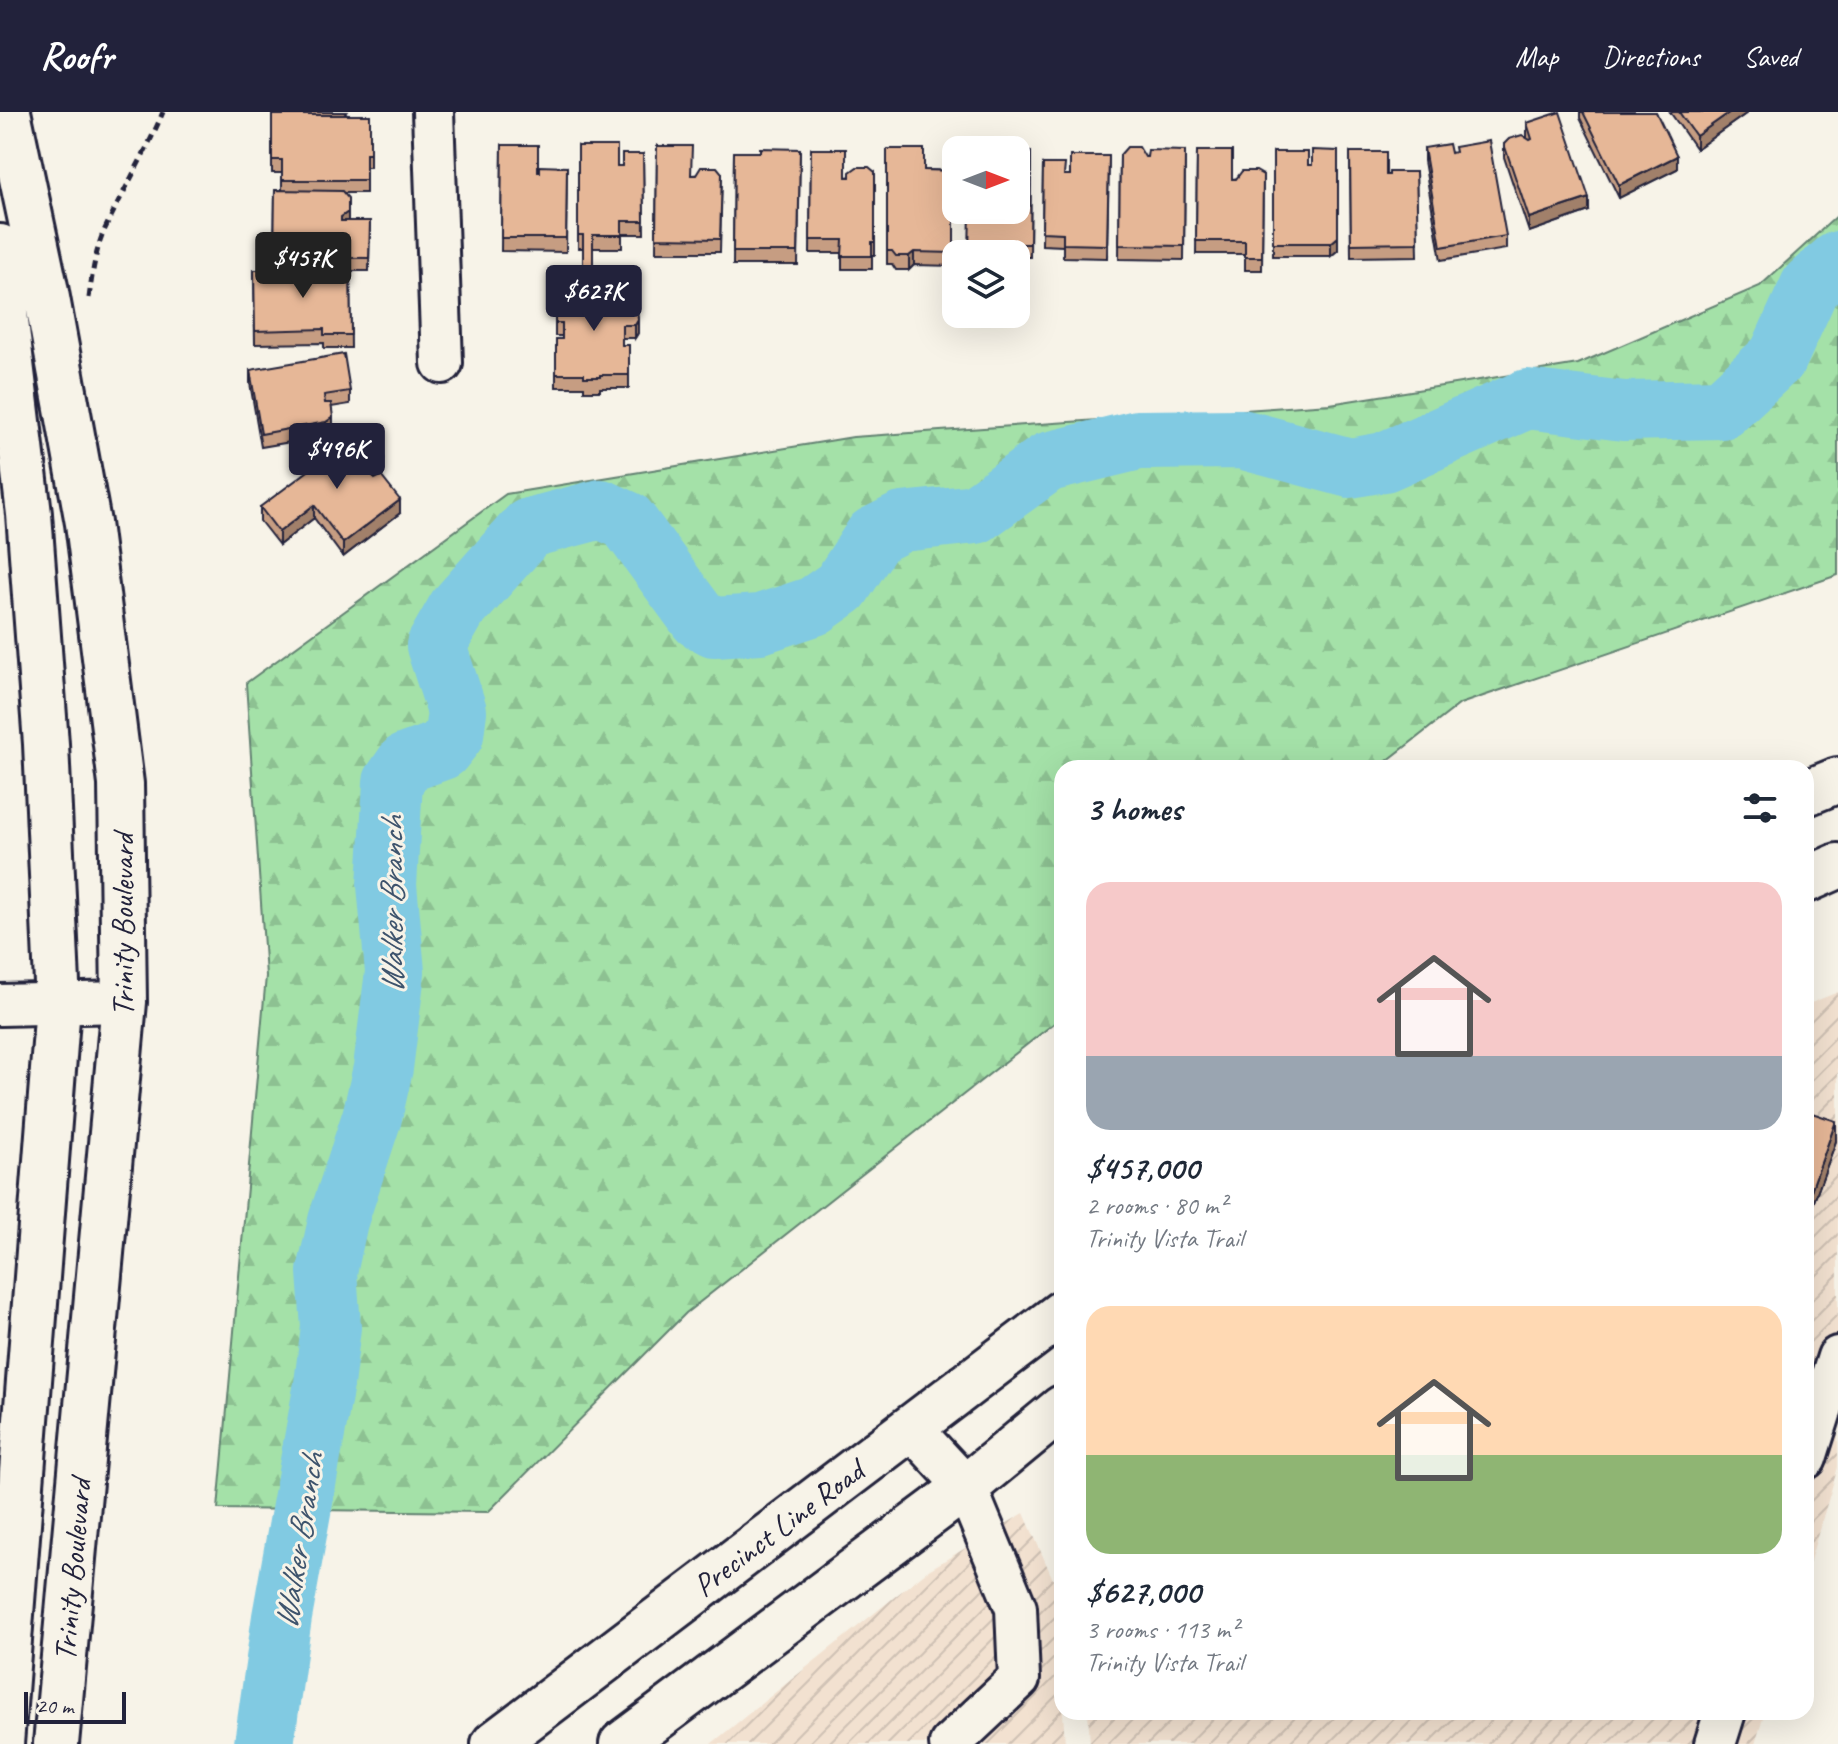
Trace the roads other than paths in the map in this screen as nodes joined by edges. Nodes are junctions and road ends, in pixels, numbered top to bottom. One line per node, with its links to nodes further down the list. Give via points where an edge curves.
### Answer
1 (7, 112): 3 (main road, Trinity Boulevard); 10 (main road, Trinity Boulevard, via 90,538 121,784)
2 (433, 112): 5 (street)
3 (0, 166)
4 (0, 247): 12 (main road, Trinity Boulevard, via 34,576)
5 (442, 363)
6 (1838, 780): 7 (main road)
7 (1814, 790)
8 (1838, 866): 9 (main road)
9 (1814, 876)
10 (124, 1002): 12 (street); 21 (main road, Trinity Boulevard)
11 (0, 1005): 12 (street)
12 (58, 1005): 20 (main road, Trinity Boulevard)
13 (1054, 1319): 16 (main road, Precinct Line Road)
14 (1838, 1357): 17 (street)
15 (1054, 1415): 18 (main road)
16 (910, 1427): 18 (street); 22 (main road, Precinct Line Road)
17 (1814, 1433)
18 (966, 1487): 23 (main road); 24 (street, via 1016,1608 1019,1679)
19 (1722, 1720): 25 (street)
20 (1, 1737)
21 (56, 1744)
22 (494, 1744)
23 (622, 1744)
24 (950, 1744)
25 (1715, 1744)

